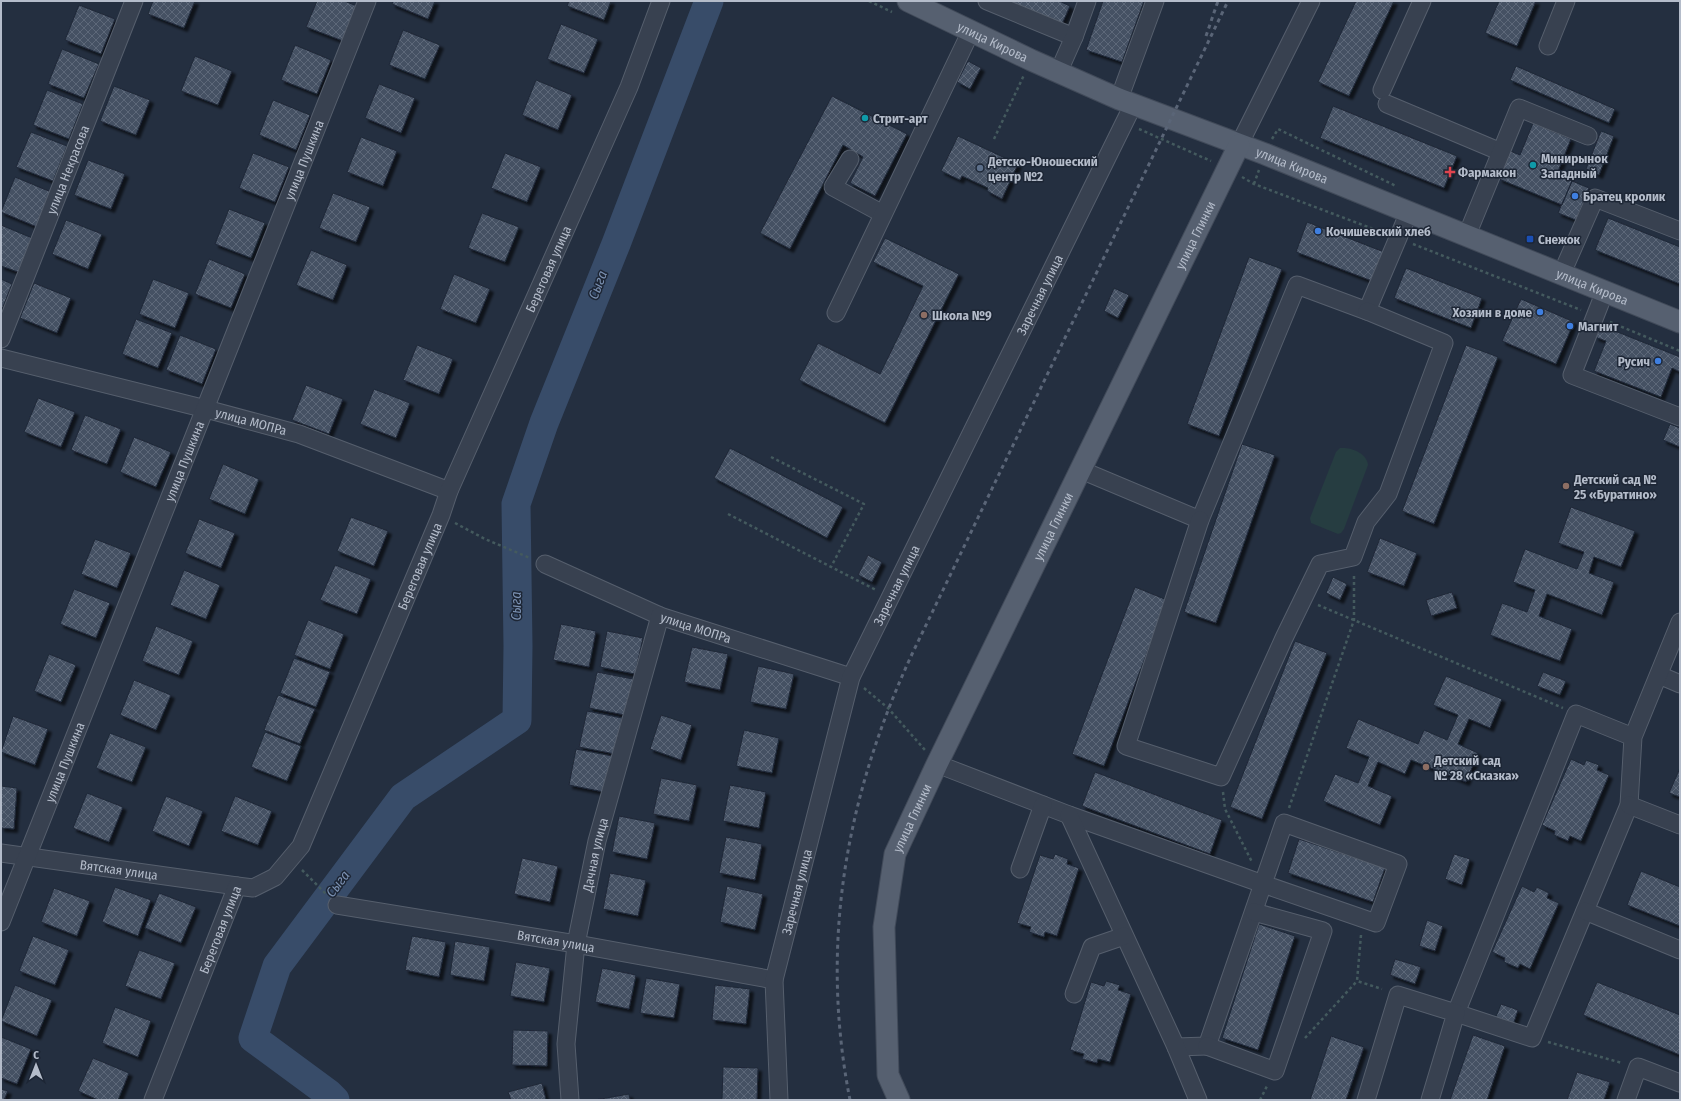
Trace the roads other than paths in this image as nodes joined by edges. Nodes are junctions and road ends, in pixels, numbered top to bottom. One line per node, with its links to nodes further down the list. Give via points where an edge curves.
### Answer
1 (134, 1): 29 (street, улица Некрасова)
2 (367, 1): 31 (street, улица Пушкина)
3 (662, 1): 34 (street, Береговая улица, via 629,87)
4 (908, 1): 11 (main road, улица Кирова)
5 (987, 1): 12 (street)
6 (1087, 1): 12 (street)
7 (1155, 1): 15 (street, Заречная улица)
8 (1311, 1): 17 (street, улица Глинки)
9 (1422, 1): 18 (street, via 1384,97)
10 (1566, 1): 13 (street)
11 (971, 31): 14 (main road, улица Кирова); 21 (street)
12 (1074, 37): 14 (street)
13 (1548, 46)
14 (1058, 73): 15 (main road, улица Кирова)
15 (1126, 102): 17 (main road, улица Кирова); 40 (street, Заречная улица)
16 (1588, 136): 18 (street, via 1519,108)
17 (1239, 145): 20 (main road, улица Кирова); 33 (main road, улица Глинки)
18 (1501, 152): 23 (street)
19 (850, 159): 21 (street, via 833,187)
20 (1409, 212): 23 (main road, улица Кирова); 26 (street)
21 (883, 214): 27 (street)
22 (1680, 231): 24 (street, via 1596,198)
23 (1467, 235): 24 (main road, улица Кирова)
24 (1562, 273): 25 (main road, улица Кирова)
25 (1605, 291): 28 (main road, улица Кирова); 32 (street, via 1572,375)
26 (1367, 311): 35 (street, via 1297,285); 35 (street, via 1444,343 1388,494 1366,522 1353,557 1320,564 1221,777 1126,746)
27 (836, 313)
28 (1680, 322)
29 (1, 339)
30 (1, 358): 31 (street, улица МОПРа)
31 (206, 409): 34 (street, улица МОПРа, via 299,434); 49 (street, улица Пушкина)
32 (1680, 417)
33 (1081, 470): 35 (street); 43 (main road, улица Глинки)
34 (449, 491): 52 (street, Береговая улица, via 301,846 275,877 253,888)
35 (1200, 520)
36 (538, 561): 37 (street, улица МОПРа)
37 (660, 616): 40 (street, улица МОПРа); 58 (street, Дачная улица, via 597,841)
38 (1680, 622): 39 (street)
39 (1658, 675): 41 (street); 42 (street)
40 (851, 677): 60 (street, Заречная улица)
41 (1680, 684)
42 (1633, 737): 45 (street); 62 (street, via 1576,714)
43 (937, 764): 44 (street); 69 (main road, улица Глинки, via 895,854 884,927 888,1075)
44 (1043, 805): 46 (street); 50 (street)
45 (1629, 805): 47 (street); 54 (street)
46 (1069, 815): 51 (street); 57 (street)
47 (1680, 825)
48 (1, 853): 49 (street, Вятская улица)
49 (26, 856): 52 (street, Вятская улица); 56 (street, улица Пушкина)
50 (1020, 869)
51 (1262, 884): 51 (street, via 1284,824 1398,864 1376,923); 55 (street)
52 (237, 886): 66 (street, Береговая улица)
53 (337, 905): 58 (street, Вятская улица)
54 (1585, 910): 59 (street); 62 (street, via 1532,1038)
55 (1254, 912): 63 (street); 63 (street, via 1323,931 1275,1071)
56 (1, 922)
57 (1124, 936): 61 (street, via 1092,947); 64 (street)
58 (576, 944): 60 (street, Вятская улица); 67 (street, Дачная улица, via 566,1044)
59 (1680, 950)
60 (774, 980): 68 (street, Заречная улица)
61 (1074, 994)
62 (1456, 1013): 71 (street, via 1398,995); 72 (street)
63 (1207, 1046): 64 (street)
64 (1176, 1047): 70 (street)
65 (1680, 1083): 73 (street, via 1638,1067)
66 (153, 1100)
67 (570, 1100)
68 (779, 1100)
69 (899, 1100)
70 (1198, 1100)
71 (1366, 1100)
72 (1430, 1100)
73 (1626, 1100)

